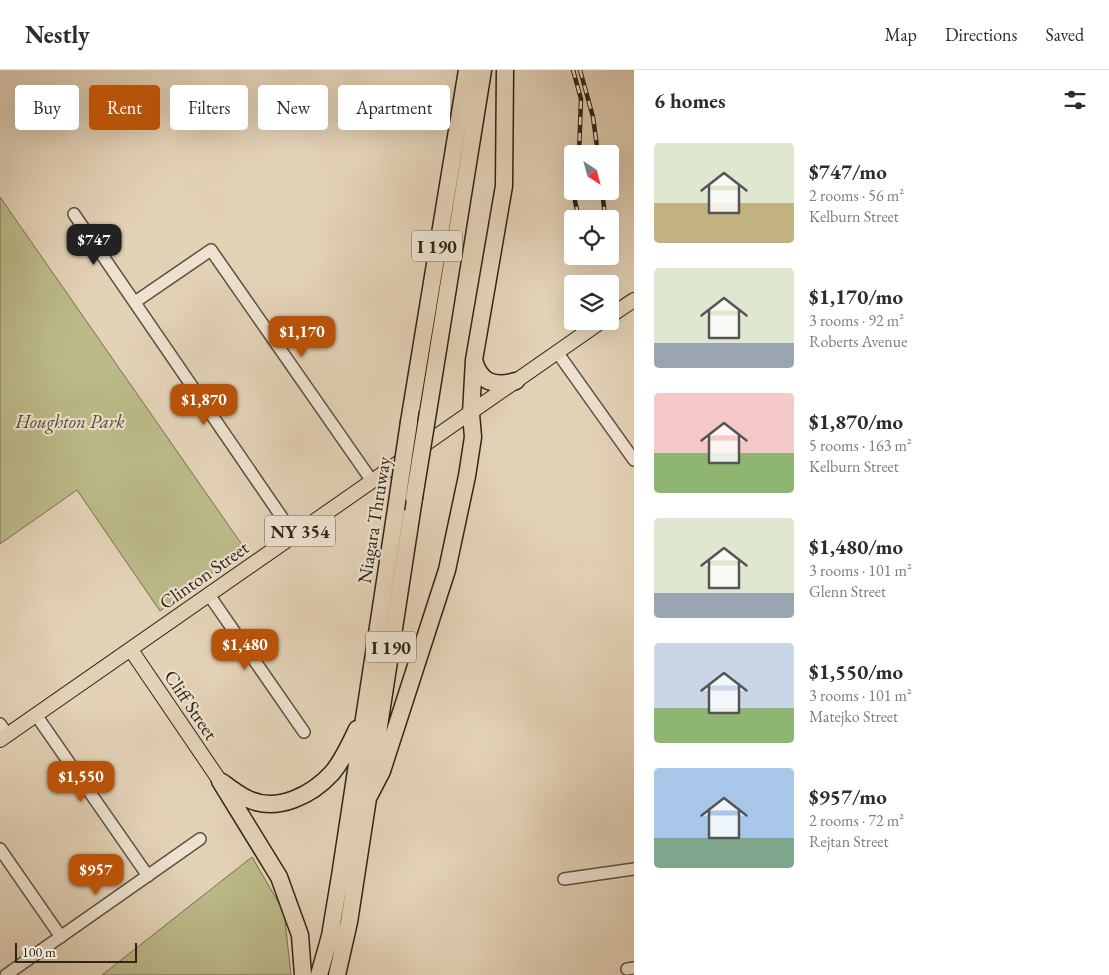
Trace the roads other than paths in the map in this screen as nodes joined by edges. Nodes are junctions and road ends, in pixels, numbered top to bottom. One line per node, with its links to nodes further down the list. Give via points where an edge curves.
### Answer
1 (466, 70): 18 (highway, Niagara Thruway / I 190, bridge)
2 (483, 70): 23 (highway, Niagara Thruway / I 190, bridge)
3 (506, 70): 10 (highway, via 504,186)
4 (74, 214): 6 (street)
5 (634, 300): 7 (main road)
6 (135, 302): 14 (street, via 211,250); 15 (street)
7 (619, 310)
8 (589, 330): 9 (main road, Clinton Street / NY 354)
9 (557, 352): 11 (main road, Clinton Street / NY 354); 13 (street)
10 (474, 360): 11 (highway, via 483,379 495,384); 12 (highway)
11 (516, 381): 12 (main road, Clinton Street / NY 354)
12 (471, 414): 14 (main road, Clinton Street / NY 354); 23 (highway, via 473,437 468,476 447,570 382,772)
13 (634, 460)
14 (372, 481): 15 (main road, Clinton Street / NY 354)
15 (294, 535): 16 (main road, Clinton Street / NY 354)
16 (209, 595): 17 (main road, Clinton Street / NY 354); 20 (street)
17 (131, 650): 19 (main road, Clinton Street / NY 354); 22 (main road, Cliff Street)
18 (364, 714): 22 (highway, via 332,773 298,797 282,803 256,802); 32 (highway, Niagara Thruway / I 190, via 339,884)
19 (36, 715): 21 (main road, Clinton Street / NY 354); 27 (street)
20 (304, 732)
21 (3, 733)
22 (220, 781): 31 (highway, via 278,877 300,934)
23 (369, 796): 33 (highway, Niagara Thruway / I 190)
24 (200, 839): 27 (street)
25 (0, 849): 29 (street)
26 (634, 869): 28 (street)
27 (148, 876): 29 (street)
28 (564, 880)
29 (61, 936): 30 (street)
30 (6, 975)
31 (303, 975)
32 (319, 975)
33 (337, 975)

